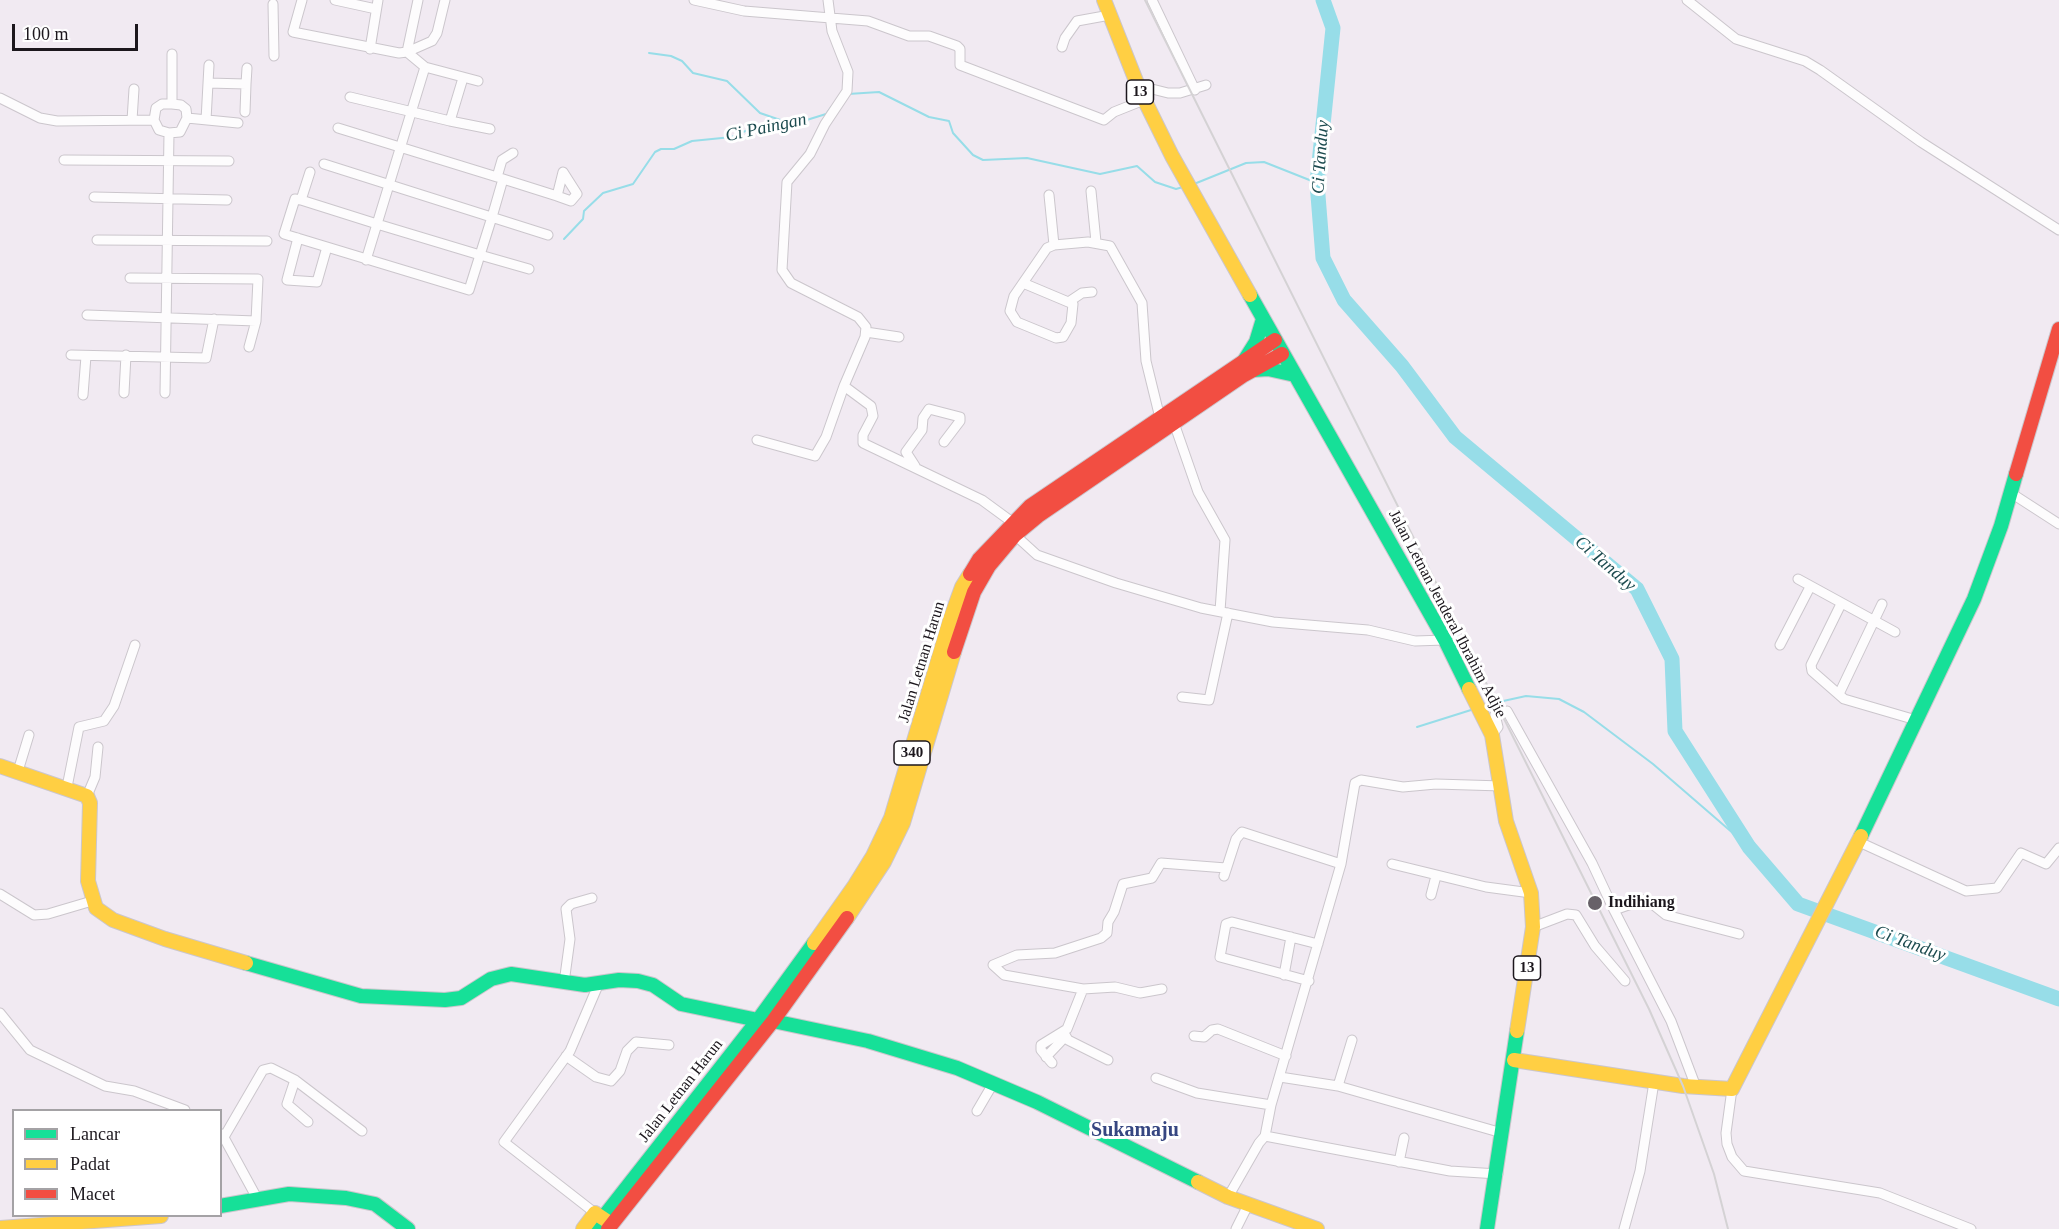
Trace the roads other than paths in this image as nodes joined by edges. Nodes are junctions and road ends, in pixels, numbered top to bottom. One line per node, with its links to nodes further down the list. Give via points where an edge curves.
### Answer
1 (302, 0): 15 (street)
2 (335, 0): 11 (street)
3 (418, 0): 18 (street)
4 (445, 0): 18 (street, via 432,41)
5 (694, 0): 13 (street, via 755,12)
6 (828, 0): 13 (street)
7 (1104, 0): 12 (main road, 13)
8 (1152, 0): 30 (street)
9 (1687, 0): 64 (street, via 1736,39 1805,61 1820,70 1921,142)
10 (273, 4): 14 (street)
11 (377, 4): 17 (street)
12 (1110, 15): 16 (street, via 1077,21); 31 (main road, 13)
13 (829, 16): 31 (street, via 868,21 909,36 929,36 957,46 960,65 1104,120); 87 (street, via 848,72 846,95 810,154 790,176 782,270 791,283 858,317)
14 (274, 29): 15 (street); 20 (street)
15 (293, 32): 17 (street)
16 (1062, 47)
17 (369, 49): 18 (street)
18 (407, 52): 22 (street)
19 (172, 54): 34 (street)
20 (274, 56)
21 (208, 65): 26 (street)
22 (425, 67): 24 (street); 35 (street)
23 (247, 68): 27 (street)
24 (463, 78): 25 (street); 41 (street)
25 (478, 81)
26 (208, 83): 27 (street); 40 (street)
27 (246, 84): 36 (street)
28 (1206, 85): 30 (street)
29 (134, 89): 38 (street)
30 (1195, 90): 31 (street, via 1172,94 1152,89)
31 (1142, 96): 84 (main road, 13)
32 (350, 97): 35 (street)
33 (0, 98): 38 (street, via 40,118 57,121)
34 (172, 104): 37 (street, via 186,109); 39 (street, via 156,108)
35 (413, 111): 41 (street); 46 (street)
36 (245, 112)
37 (187, 118): 40 (street); 45 (street, via 180,132)
38 (132, 120): 39 (street)
39 (154, 120): 45 (street, via 159,130)
40 (206, 120): 42 (street)
41 (450, 121): 44 (street)
42 (238, 123)
43 (338, 128): 46 (street)
44 (490, 129)
45 (169, 133): 49 (street)
46 (402, 146): 53 (street); 54 (street)
47 (513, 153): 53 (street, via 502,160)
48 (64, 160): 49 (street)
49 (169, 161): 50 (street); 59 (street)
50 (229, 161)
51 (324, 164): 54 (street)
52 (310, 172): 61 (street)
53 (500, 178): 57 (street); 62 (street)
54 (389, 185): 62 (street); 63 (street)
55 (1091, 191): 70 (street)
56 (1049, 195): 71 (street)
57 (557, 196)
58 (94, 197): 59 (street)
59 (168, 199): 60 (street); 68 (street)
60 (227, 200)
61 (301, 200): 63 (street); 66 (street, via 295,199 284,234)
62 (492, 217): 65 (street); 73 (street)
63 (377, 224): 73 (street); 74 (street)
64 (2059, 230)
65 (548, 235)
66 (298, 238): 72 (street); 72 (street, via 287,279 317,282)
67 (97, 240): 68 (street)
68 (168, 240): 69 (street); 77 (street)
69 (267, 241)
70 (1096, 242): 71 (street); 102 (street, via 1113,250 1142,303 1146,361)
71 (1054, 245): 78 (street, via 1042,254)
72 (327, 247): 74 (street)
73 (480, 255): 74 (street, via 469,290); 75 (street)
74 (366, 260)
75 (529, 270)
76 (130, 278): 77 (street)
77 (167, 279): 82 (street); 85 (street, via 258,279)
78 (1023, 283): 80 (street); 80 (street, via 1011,300 1010,311 1017,322 1056,338 1067,332 1074,310)
79 (1092, 292): 80 (street)
80 (1070, 301)
81 (87, 315): 82 (street)
82 (168, 318): 83 (street); 95 (street)
83 (214, 319): 85 (street); 95 (street, via 206,358)
84 (1263, 319): 89 (main road, 13); 96 (main road)
85 (256, 321): 90 (street)
86 (2059, 329): 108 (main road)
87 (866, 332): 88 (street); 98 (street)
88 (898, 338)
89 (1275, 340): 91 (main road, 13); 96 (main road, Jalan Letnan Harun / 340)
90 (249, 347)
91 (1282, 354): 96 (main road, Jalan Letnan Harun / 340); 97 (main road, Jalan Letnan Jenderal Ibrahim Adjie / 13)
92 (71, 355): 94 (street)
93 (126, 355): 94 (street); 95 (street); 99 (street)
94 (86, 356): 101 (street)
95 (165, 356): 100 (street)
96 (1249, 365): 97 (main road); 102 (main road, Jalan Letnan Harun / 340); 103 (main road, Jalan Letnan Harun / 340)
97 (1295, 375): 118 (main road, Jalan Letnan Jenderal Ibrahim Adjie / 13)
98 (844, 386): 104 (street, via 815,456); 106 (street, via 871,406 873,416 863,443)
99 (124, 393)
100 (165, 393)
101 (83, 395)
102 (1160, 418): 107 (main road, Jalan Letnan Harun / 340)
103 (1174, 423): 107 (main road, Jalan Letnan Harun / 340); 115 (street, via 1198,492 1225,540)
104 (757, 440)
105 (944, 442): 106 (street, via 960,417 929,409 922,430 906,452)
106 (915, 466): 110 (street, via 982,500)
107 (1062, 492): 110 (main road, Jalan Letnan Harun / 340)
108 (2011, 493): 109 (street); 123 (main road, via 1974,598)
109 (2059, 524)
110 (1013, 529): 115 (street, via 1037,555 1116,584); 136 (main road, Jalan Letnan Harun / 340, via 974,592 903,823)
111 (1798, 579): 112 (street)
112 (1810, 587): 113 (street); 120 (street)
113 (1841, 604): 116 (street); 121 (street, via 1811,664 1815,675)
114 (1882, 604): 116 (street)
115 (1224, 612): 118 (street, via 1311,627 1368,630 1415,641); 122 (street, via 1209,700)
116 (1875, 621): 117 (street); 121 (street)
117 (1895, 632)
118 (1445, 640): 125 (main road, Jalan Letnan Jenderal Ibrahim Adjie / 13)
119 (135, 645): 130 (street, via 114,706 103,722 80,727)
120 (1780, 645)
121 (1839, 694): 123 (street, via 1854,704)
122 (1182, 697)
123 (1916, 720): 132 (main road)
124 (29, 735): 128 (street)
125 (1492, 735): 129 (main road, Jalan Letnan Jenderal Ibrahim Adjie / 13); 143 (street, via 1498,727 1495,715 1507,711)
126 (98, 747): 131 (street, via 95,777)
127 (0, 766): 128 (main road)
128 (18, 771): 130 (main road)
129 (1502, 786): 134 (street, via 1436,783 1403,787 1357,781 1351,792); 138 (main road, Jalan Letnan Jenderal Ibrahim Adjie / 13, via 1506,821)
130 (67, 787): 131 (main road)
131 (87, 796): 142 (main road, via 88,881)
132 (1857, 841): 133 (street, via 1966,891 1997,888 2021,853 2046,864); 174 (main road)
133 (2059, 848)
134 (1341, 864): 147 (street); 153 (street, via 1242,832 1236,838 1225,872 1161,863 1152,878 1123,884 1107,933 1101,939 1050,954 1017,955 993,965 1004,975)
135 (1392, 864): 137 (street)
136 (873, 868): 156 (main road, Jalan Letnan Harun / 340); 157 (main road, Jalan Letnan Harun / 340)
137 (1436, 876): 138 (street); 140 (street)
138 (1531, 893): 144 (main road, Jalan Letnan Jenderal Ibrahim Adjie / 13)
139 (0, 894): 142 (street, via 34,915)
140 (1431, 895)
141 (592, 898): 151 (street, via 566,909 570,939)
142 (92, 901): 151 (main road, via 102,913 132,927 361,996 461,998 491,980 511,974)
143 (1614, 910): 145 (street, via 1646,899 1666,915); 173 (street, via 1671,1021)
144 (1533, 927): 150 (street, via 1576,915 1595,946); 166 (main road, Jalan Letnan Jenderal Ibrahim Adjie / 13)
145 (1739, 934)
146 (1291, 937): 147 (street); 148 (street); 148 (street, via 1229,922 1219,953 1222,958)
147 (1318, 944): 149 (street)
148 (1284, 975): 149 (street)
149 (1309, 981): 163 (street)
150 (1625, 981)
151 (564, 983): 152 (main road)
152 (598, 983): 156 (main road, via 638,981 653,985 681,1004); 162 (street)
153 (1083, 989): 154 (street, via 1115,987 1140,993); 158 (street)
154 (1162, 989)
155 (0, 1013): 176 (street, via 30,1050 105,1086 134,1091)
156 (758, 1020): 191 (main road, Jalan Letnan Harun / 340)
157 (773, 1021): 170 (main road, via 920,1055); 191 (main road, Jalan Letnan Harun / 340)
158 (1064, 1035): 164 (street); 165 (street)
159 (1194, 1036): 163 (street, via 1204,1037 1212,1030 1220,1030)
160 (1352, 1040): 172 (street)
161 (669, 1046): 162 (street, via 636,1042 631,1045 620,1071 611,1081 596,1077)
162 (566, 1056): 191 (street, via 504,1142)
163 (1286, 1056): 167 (street)
164 (1049, 1060)
165 (1108, 1060)
166 (1514, 1060): 171 (main road); 180 (main road, Jalan Letnan Jenderal Ibrahim Adjie / 13)
167 (1280, 1077): 172 (street); 175 (street)
168 (1156, 1078): 175 (street, via 1197,1093)
169 (296, 1080): 178 (street, via 287,1104); 179 (street); 181 (street, via 267,1068)
170 (994, 1082): 177 (street); 186 (main road)
171 (1654, 1082): 173 (main road); 198 (street, via 1640,1172)
172 (1338, 1086): 180 (street)
173 (1696, 1087): 174 (main road)
174 (1732, 1089): 199 (street, via 1727,1144 1744,1171 1880,1193)
175 (1271, 1105): 182 (street)
176 (182, 1109)
177 (977, 1111)
178 (308, 1122)
179 (362, 1131)
180 (1502, 1133): 185 (main road, Jalan Letnan Jenderal Ibrahim Adjie / 13)
181 (222, 1135): 187 (street)
182 (1265, 1136): 184 (street); 186 (street)
183 (1404, 1138): 184 (street)
184 (1400, 1162): 185 (street)
185 (1498, 1174): 197 (main road, Jalan Letnan Jenderal Ibrahim Adjie / 13)
186 (1228, 1197): 188 (main road)
187 (258, 1200): 189 (main road); 193 (main road, via 290,1194 361,1200 383,1209)
188 (1248, 1205): 195 (street); 196 (main road)
189 (222, 1206)
190 (142, 1217): 192 (main road)
191 (602, 1223): 194 (main road)
192 (0, 1228)
193 (408, 1229)
194 (583, 1229)
195 (1236, 1229)
196 (1317, 1229)
197 (1487, 1229)
198 (1624, 1229)
199 (1971, 1229)

